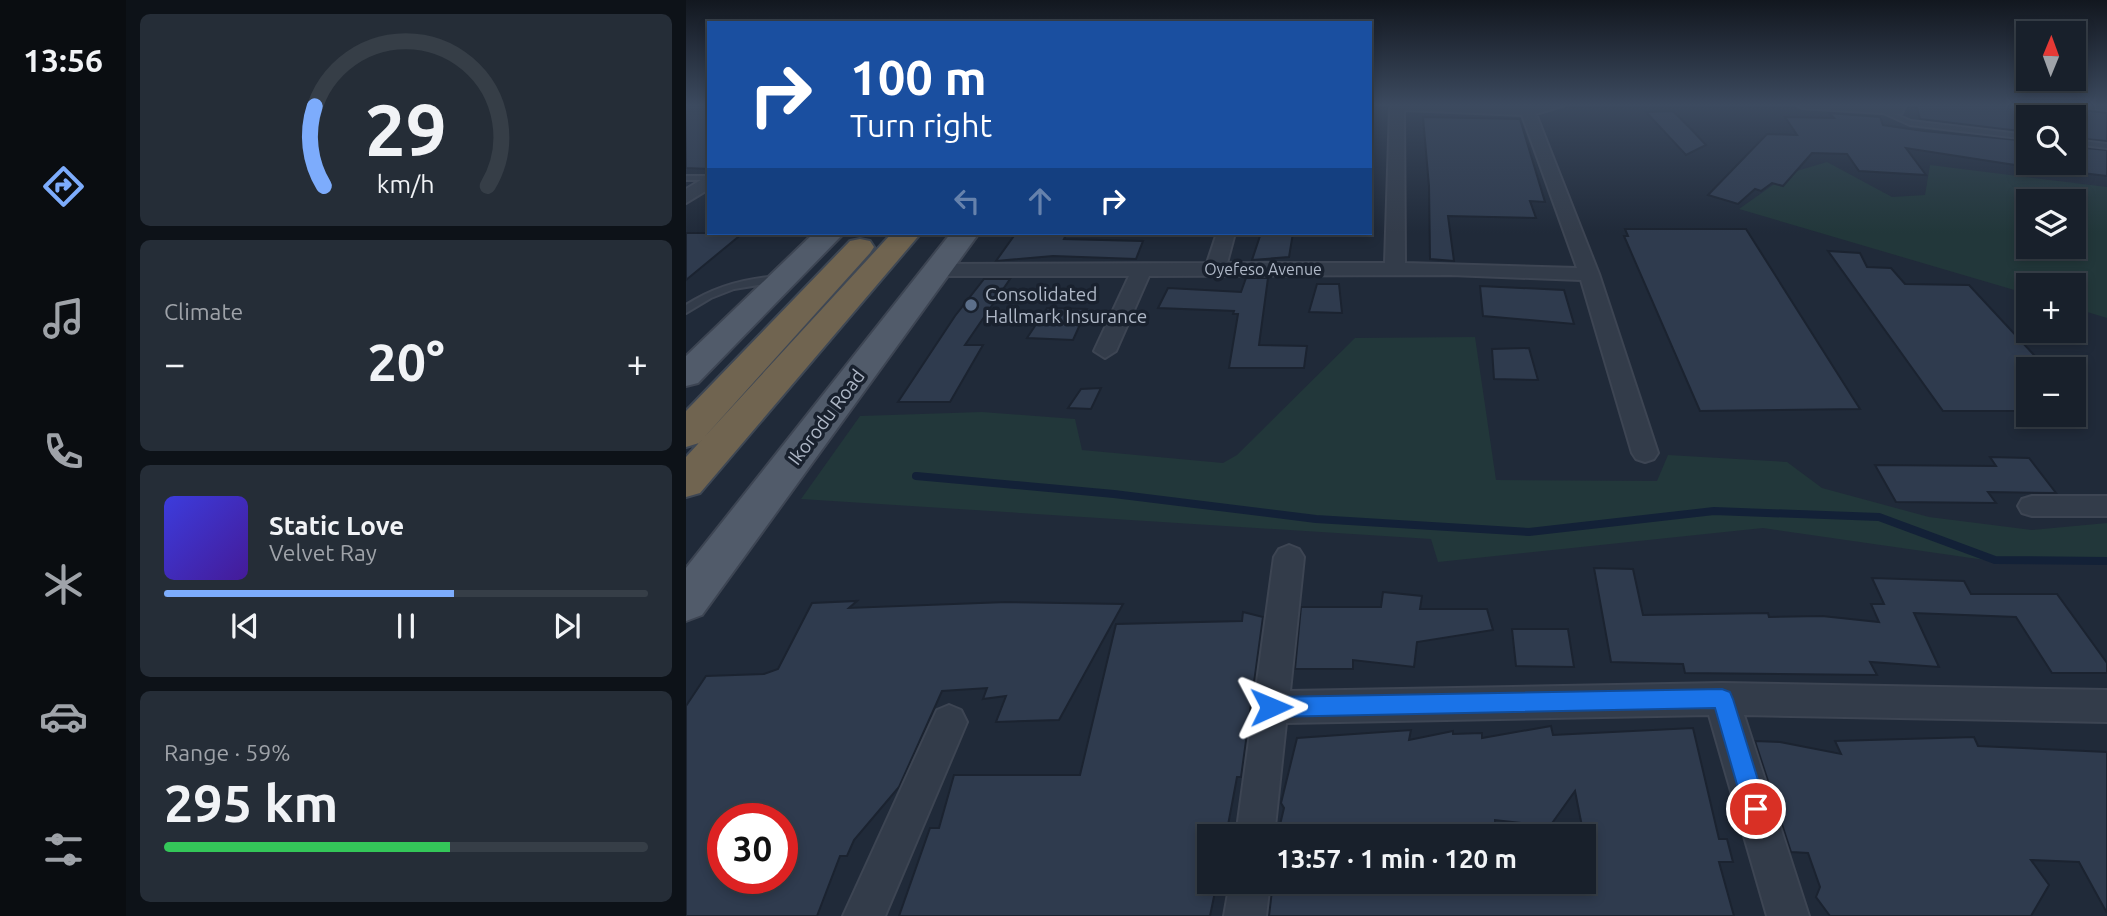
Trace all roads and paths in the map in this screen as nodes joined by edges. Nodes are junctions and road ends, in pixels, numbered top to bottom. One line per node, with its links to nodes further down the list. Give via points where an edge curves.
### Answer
1 (1397, 147): 14 (street)
2 (1541, 147): 16 (street)
3 (686, 178): 4 (lane)
4 (707, 179)
5 (707, 181): 6 (street)
6 (686, 198)
7 (828, 235): 17 (main road)
8 (871, 235): 21 (highway)
9 (905, 235): 23 (highway)
10 (963, 235): 15 (main road, Ikorodu Road)
11 (1225, 235): 13 (street)
12 (1142, 269): 13 (street, Oyefeso Avenue); 15 (street, Oyefeso Avenue); 19 (street)
13 (1215, 269): 14 (street, Oyefeso Avenue)
14 (1395, 269): 16 (street, Oyefeso Avenue)
15 (937, 270): 27 (main road, Ikorodu Road)
16 (1589, 274): 22 (street)
17 (783, 279): 18 (lane, via 743,281); 20 (main road)
18 (686, 310)
19 (1105, 351)
20 (686, 375)
21 (686, 434)
22 (1645, 453)
23 (686, 484)
24 (2032, 506): 25 (street)
25 (2107, 506)
26 (1289, 557): 30 (street)
27 (686, 602)
28 (1722, 699): 29 (street); 30 (street); 36 (street)
29 (2107, 706)
30 (1271, 707): 32 (street)
31 (948, 722): 34 (street)
32 (1256, 824)
33 (1248, 894): 35 (street)
34 (864, 916)
35 (1245, 916)
36 (1788, 916)

